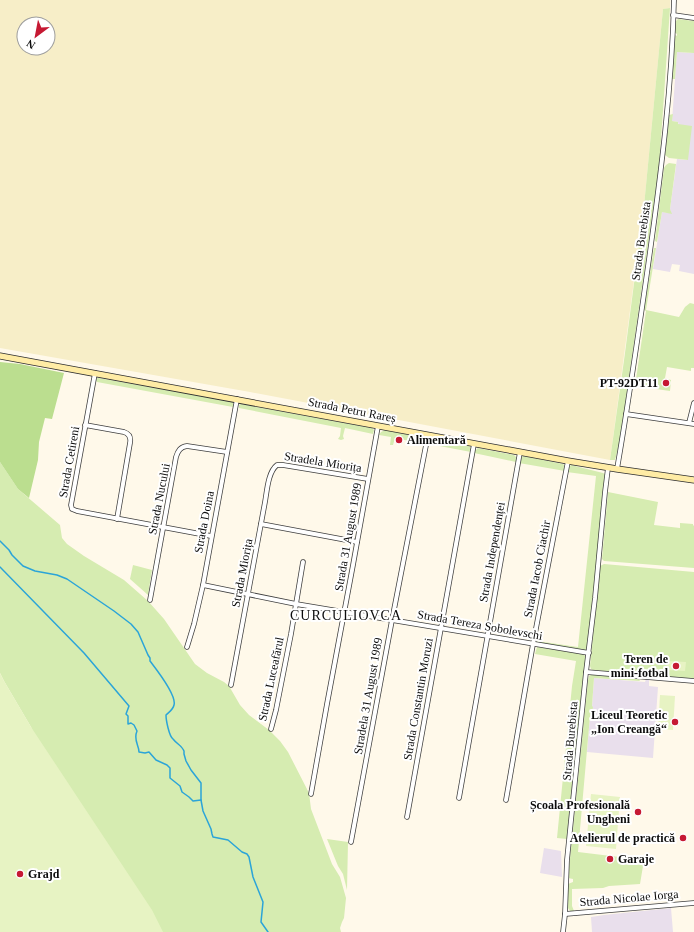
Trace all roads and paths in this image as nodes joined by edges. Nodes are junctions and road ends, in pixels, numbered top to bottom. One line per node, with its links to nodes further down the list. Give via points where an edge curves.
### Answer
1 (674, 0): 2 (street, Strada Burebista)
2 (673, 15): 3 (street); 8 (street, Strada Burebista, via 664,146)
3 (694, 18)
4 (3, 356): 5 (main road, Strada Petru Rareș)
5 (95, 373): 6 (main road, Strada Petru Rareș); 11 (street, Strada Cetireni)
6 (237, 399): 12 (main road, Strada Petru Rareș); 15 (street, Strada Doina)
7 (694, 403): 9 (street)
8 (626, 414): 9 (street); 20 (street, Strada Burebista)
9 (689, 423): 10 (street)
10 (694, 424)
11 (86, 425): 23 (street, via 124,432 130,436); 23 (street, Strada Cetireni, via 72,508 77,512)
12 (378, 426): 13 (main road, Strada Petru Rareș); 21 (street, Strada 31 August 1989)
13 (428, 435): 14 (main road, Strada Petru Rareș); 34 (street, Stradela 31 August 1989)
14 (474, 444): 16 (main road, Strada Petru Rareș); 35 (street, Strada Constantin Moruzi)
15 (227, 452): 25 (street, Strada Nucului, via 187,446 180,449 176,457); 26 (street, Strada Doina)
16 (520, 452): 17 (main road, Strada Petru Rareș); 36 (street, Strada Independenței)
17 (568, 461): 19 (main road, Strada Petru Rareș); 37 (street, Strada Iacob Ciachir)
18 (275, 465): 21 (street, Stradela Miorița); 24 (street, Strada Miorița)
19 (608, 468): 20 (main road, Strada Petru Rareș); 39 (street, Strada Burebista)
20 (617, 469): 22 (main road, Strada Petru Rareș)
21 (368, 479): 27 (street, Strada 31 August 1989)
22 (694, 480)
23 (117, 519): 25 (street, Strada Cetireni)
24 (261, 524): 27 (street); 30 (street, Strada Miorița)
25 (163, 527): 26 (street, Strada Cetireni); 31 (street, Strada Nucului)
26 (211, 536): 29 (street, Strada Doina)
27 (357, 542): 33 (street, Strada 31 August 1989)
28 (303, 562): 32 (street, Strada Luceafărul)
29 (203, 585): 30 (street, Strada Tereza Sobolevschi); 38 (street, Strada Doina)
30 (248, 594): 32 (street, Strada Tereza Sobolevschi); 42 (street, Strada Miorița)
31 (150, 600)
32 (296, 604): 33 (street, Strada Tereza Sobolevschi); 43 (street, Strada Luceafărul)
33 (344, 612): 34 (street, Strada Tereza Sobolevschi); 44 (street, Strada 31 August 1989)
34 (392, 620): 35 (street, Strada Tereza Sobolevschi); 48 (street, Stradela 31 August 1989)
35 (440, 628): 36 (street, Strada Tereza Sobolevschi); 47 (street, Strada Constantin Moruzi)
36 (487, 636): 37 (street, Strada Tereza Sobolevschi); 45 (street, Strada Independenței)
37 (533, 644): 39 (street, Strada Tereza Sobolevschi); 46 (street, Strada Iacob Ciachir)
38 (187, 647)
39 (589, 653): 40 (street, Strada Burebista)
40 (586, 672): 41 (street); 50 (street, Strada Burebista, via 567,860)
41 (694, 681)
42 (231, 685)
43 (271, 729)
44 (311, 794)
45 (459, 798)
46 (506, 800)
47 (407, 817)
48 (351, 842)
49 (694, 903): 50 (street, Strada Nicolae Iorga)
50 (565, 914): 51 (street, Strada Burebista)
51 (563, 932)

